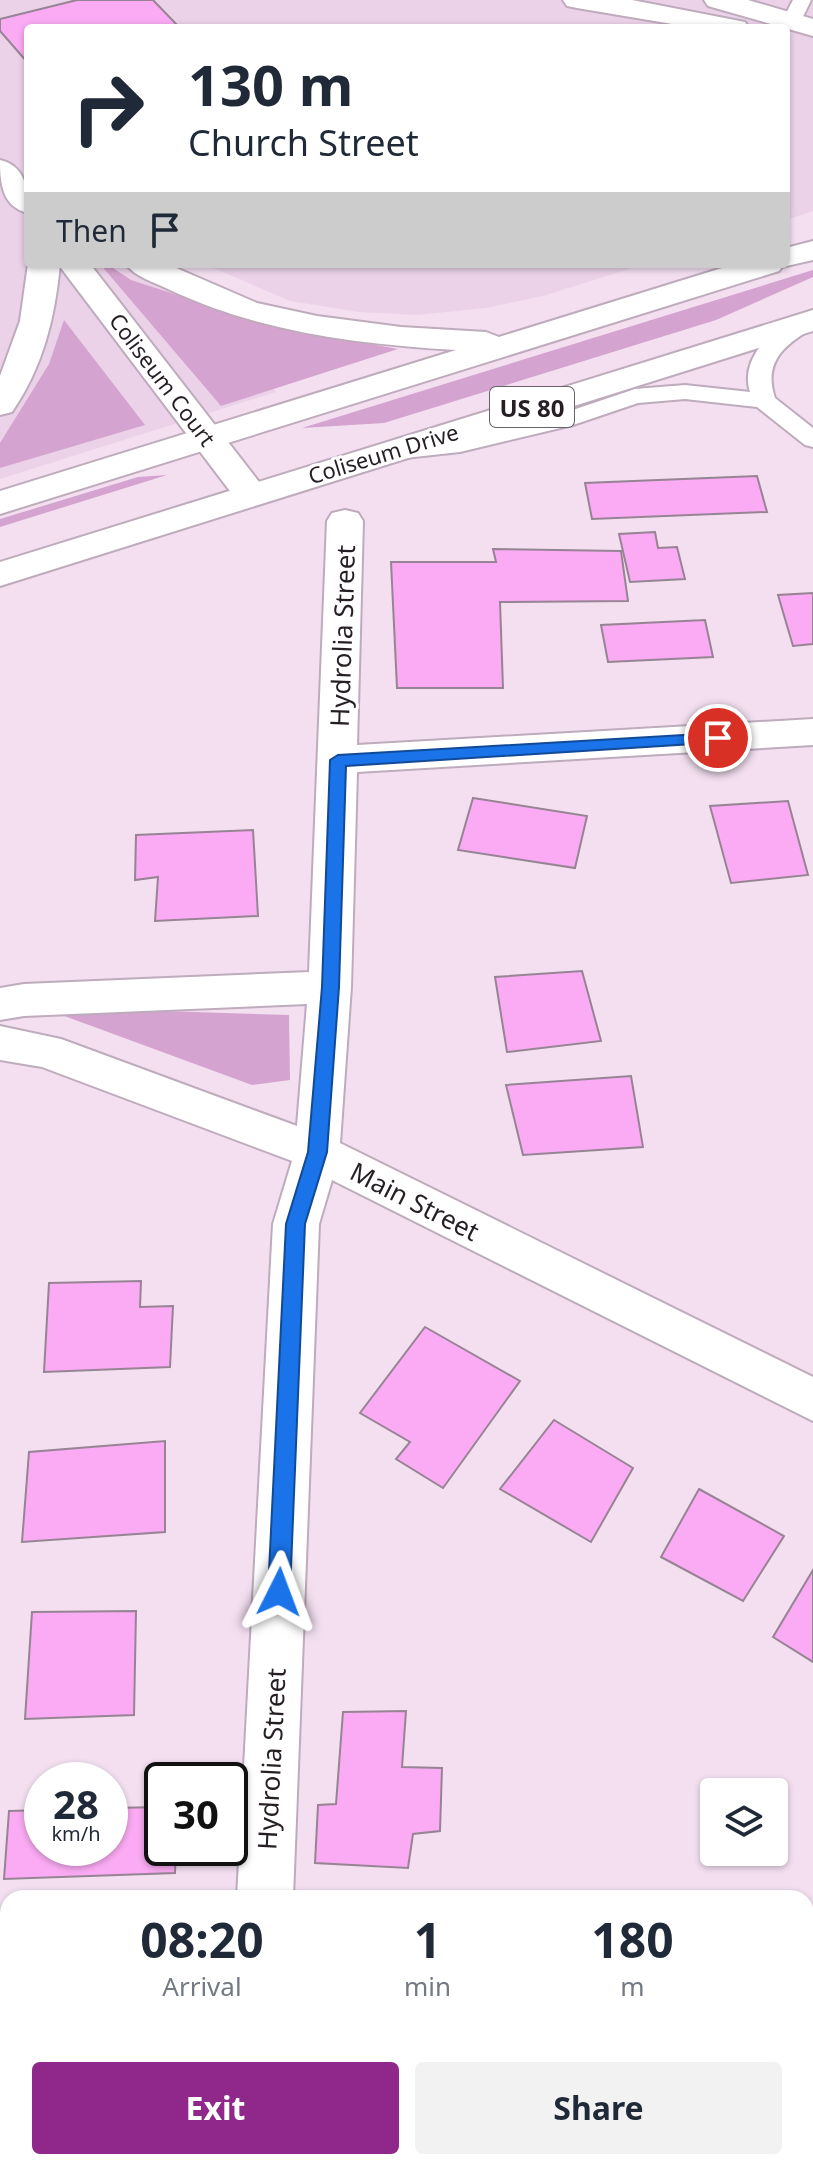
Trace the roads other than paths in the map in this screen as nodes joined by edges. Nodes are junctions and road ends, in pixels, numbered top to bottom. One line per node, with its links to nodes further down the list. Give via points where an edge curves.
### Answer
1 (577, 0): 4 (street)
2 (718, 0): 3 (street)
3 (798, 23): 5 (street)
4 (716, 24)
5 (813, 56)
6 (0, 169): 7 (street)
7 (24, 199)
8 (813, 250): 9 (street)
9 (790, 257)
10 (44, 268): 17 (street, via 35,336)
11 (77, 268): 20 (street, Coliseum Court)
12 (150, 268): 15 (street, via 259,313 364,334)
13 (755, 268): 15 (street, US 80)
14 (810, 321): 16 (lane, via 777,339 762,359 758,377); 22 (street, Coliseum Drive / US 80)
15 (512, 344): 20 (street, US 80)
16 (764, 401): 19 (lane); 22 (lane, via 661,392 460,445)
17 (0, 405)
18 (813, 407): 19 (lane)
19 (788, 417): 21 (lane)
20 (208, 439): 23 (street, Coliseum Court); 24 (street, US 80)
21 (813, 440)
22 (383, 453): 23 (street, Coliseum Drive / US 80)
23 (251, 495): 26 (street, Coliseum Drive / US 80)
24 (0, 503)
25 (345, 521): 28 (street, Hydrolia Street)
26 (0, 574)
27 (813, 732): 28 (street)
28 (338, 760): 29 (street, Hydrolia Street)
29 (330, 987): 30 (street); 32 (street, Hydrolia Street)
30 (0, 1004)
31 (0, 1043): 32 (street, Main Street, via 46,1051)
32 (317, 1152): 33 (street, Main Street); 34 (street, Hydrolia Street, via 296,1224)
33 (813, 1400)
34 (265, 1890)

